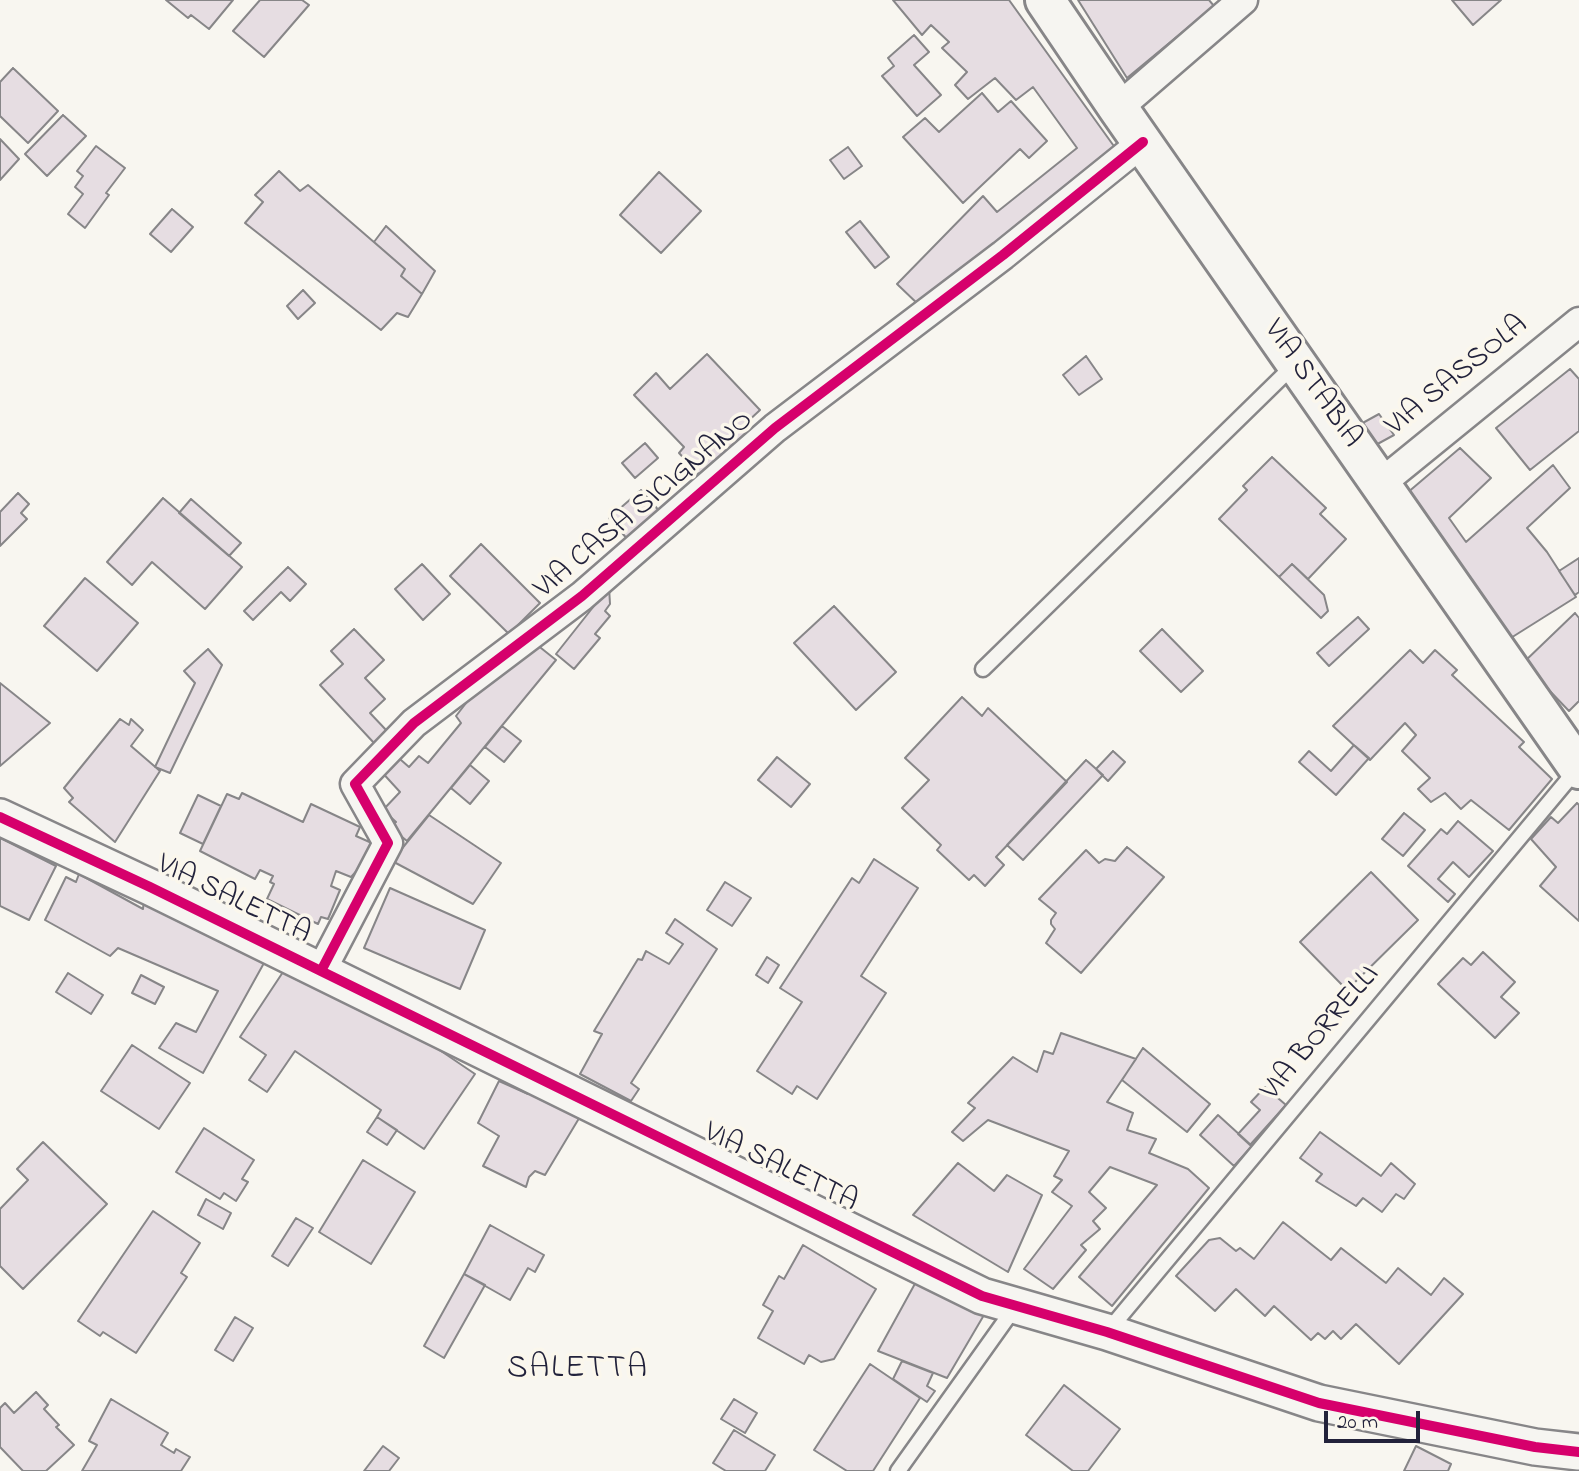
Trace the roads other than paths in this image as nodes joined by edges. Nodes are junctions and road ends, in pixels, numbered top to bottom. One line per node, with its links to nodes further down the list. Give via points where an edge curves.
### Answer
1 (1045, 0): 3 (main road, VIA STABIA)
2 (1243, 0): 3 (street)
3 (1118, 108): 4 (main road, VIA STABIA)
4 (1143, 142): 6 (main road, VIA STABIA); 11 (street, VIA CASA SICIGNANO, via 775,428 582,596 414,723 355,784 388,843)
5 (1579, 322): 7 (street, VIA SASSOLA)
6 (1296, 363): 7 (main road, VIA STABIA); 8 (lane)
7 (1380, 484): 9 (main road, VIA STABIA)
8 (983, 669)
9 (1578, 769): 13 (lane, VIA BORRELLI)
10 (0, 817): 11 (street, VIA SALETTA)
11 (321, 971): 12 (street, VIA SALETTA, via 982,1296)
12 (1015, 1306): 13 (street, VIA SALETTA); 15 (lane)
13 (1107, 1332): 14 (street, VIA SALETTA, via 1319,1403)
14 (1579, 1452)
15 (898, 1471)

